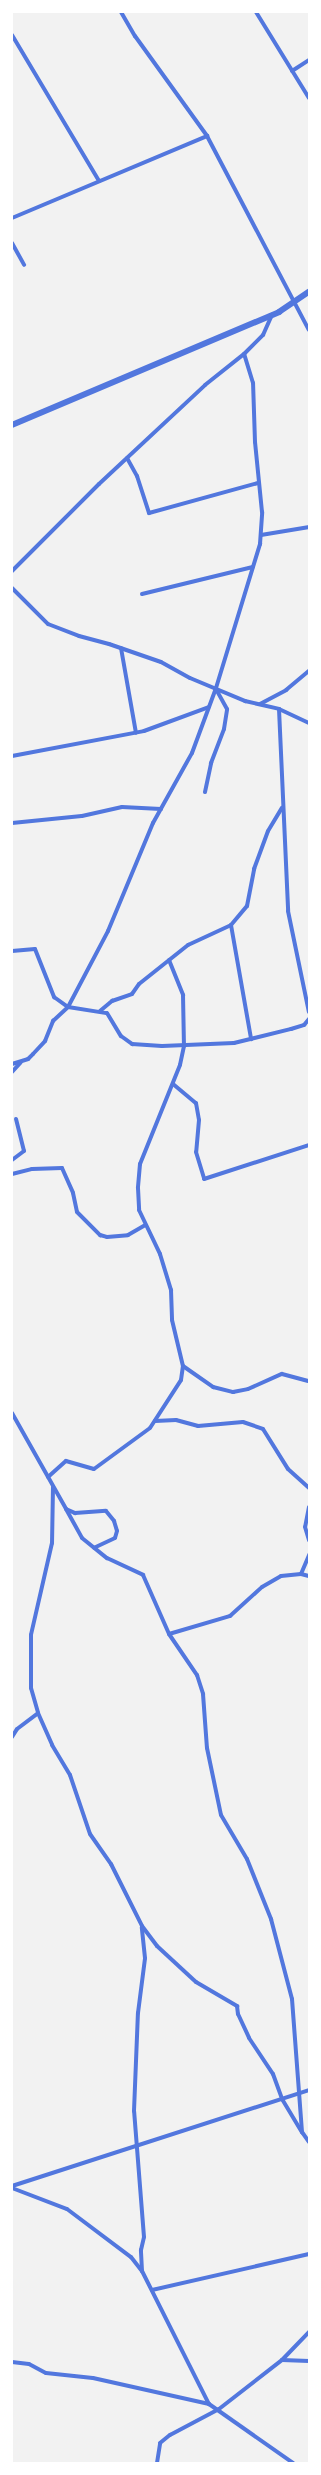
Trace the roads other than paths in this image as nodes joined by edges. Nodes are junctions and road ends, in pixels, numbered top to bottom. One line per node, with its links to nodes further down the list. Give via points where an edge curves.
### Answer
1 (121, 12): 7 (street, via 135,36)
2 (256, 12): 5 (street)
3 (12, 35): 8 (street)
4 (309, 60): 5 (street)
5 (292, 71): 6 (street)
6 (309, 98)
7 (207, 136): 8 (street); 13 (street)
8 (99, 181): 9 (street)
9 (12, 218)
10 (12, 242): 11 (street)
11 (24, 265)
12 (309, 292): 13 (street)
13 (294, 301): 14 (street); 15 (street)
14 (272, 315): 16 (street, via 263,335); 17 (street)
15 (309, 330)
16 (244, 354): 18 (street, via 205,385); 19 (street, via 253,384)
17 (12, 425)
18 (127, 458): 19 (street, via 138,476 149,513); 23 (street)
19 (258, 483): 21 (street, via 262,512)
20 (309, 527): 21 (street)
21 (261, 535): 22 (street)
22 (253, 567): 25 (street); 28 (street)
23 (12, 571)
24 (12, 588): 26 (street, via 48,624)
25 (142, 594)
26 (121, 648): 28 (street, via 161,662); 33 (street)
27 (309, 671): 29 (street, via 286,690)
28 (216, 688): 29 (street); 30 (street); 35 (street, via 227,709 224,729 211,762)
29 (260, 704): 31 (street)
30 (209, 707): 33 (street, via 182,719); 37 (street, via 192,752)
31 (279, 709): 32 (street); 36 (street, via 283,762)
32 (309, 723)
33 (136, 733): 34 (street)
34 (12, 756)
35 (205, 792)
36 (282, 808): 39 (street, via 268,831 254,869 247,906); 44 (street, via 288,911)
37 (161, 809): 38 (street, via 122,807 82,816); 42 (street, via 129,876 108,931)
38 (12, 823)
39 (231, 925): 41 (street, via 188,945); 46 (street)
40 (12, 951): 42 (street, via 35,949 54,997)
41 (169, 960): 43 (street, via 139,984 132,994 112,1001); 47 (street, via 183,995)
42 (68, 1007): 43 (street); 48 (street, via 53,1021 41,1045 28,1059)
43 (100, 1011): 47 (street, via 108,1013 121,1036 132,1044)
44 (309, 1012)
45 (309, 1019): 46 (street, via 304,1025)
46 (251, 1039): 47 (street, via 234,1043)
47 (184, 1046): 51 (street)
48 (21, 1062): 49 (street); 50 (street)
49 (12, 1064)
50 (12, 1072)
51 (173, 1084): 53 (street, via 196,1103 199,1120 196,1152 204,1179); 56 (street, via 140,1164 139,1210)
52 (16, 1119): 54 (street, via 24,1152)
53 (309, 1145)
54 (12, 1160)
55 (12, 1174): 56 (street, via 32,1169 62,1168 73,1193 77,1212 100,1235 128,1235)
56 (145, 1225): 57 (street, via 160,1254 171,1290 172,1320)
57 (183, 1366): 58 (street, via 213,1387 233,1392 248,1389 282,1374); 60 (street, via 181,1380)
58 (309, 1381)
59 (12, 1413): 61 (street, via 30,1450)
60 (155, 1421): 61 (street, via 150,1428 94,1469 66,1461); 63 (street, via 176,1420 198,1426 243,1422 263,1429 288,1469)
61 (48, 1477): 62 (street)
62 (53, 1487): 65 (street); 72 (street, via 52,1543 31,1636 31,1688)
63 (309, 1488)
64 (309, 1507): 66 (street, via 305,1527)
65 (66, 1509): 67 (street, via 82,1538); 67 (street, via 75,1513 106,1511 114,1521 117,1531 115,1538)
66 (309, 1540)
67 (94, 1548): 71 (street, via 107,1558 143,1575)
68 (309, 1554): 69 (street)
69 (301, 1574): 70 (street); 71 (street, via 281,1576 262,1587 230,1616)
70 (309, 1576)
71 (169, 1634): 77 (street, via 197,1675 203,1694 207,1748 221,1815 247,1859 271,1919 292,1999)
72 (38, 1713): 73 (street); 75 (street, via 52,1745 70,1775 90,1834 111,1864)
73 (14, 1729): 74 (street)
74 (12, 1737)
75 (142, 1926): 78 (street, via 157,1946 190,1977 237,2006 249,2038 273,2074); 81 (street, via 145,1958 135,2078)
76 (309, 2090): 77 (street)
77 (300, 2092): 78 (street); 79 (street)
78 (282, 2099): 79 (street); 81 (street)
79 (302, 2132): 80 (street)
80 (309, 2142)
81 (136, 2145): 82 (street); 84 (street, via 144,2237 141,2250)
82 (12, 2187): 84 (street, via 67,2208 131,2257)
83 (309, 2254): 85 (street)
84 (142, 2271): 85 (street)
85 (152, 2290): 90 (street)
86 (309, 2332): 87 (street)
87 (282, 2360): 88 (street); 91 (street)
88 (309, 2361)
89 (12, 2362): 90 (street, via 29,2364 46,2373 93,2378)
90 (209, 2404): 91 (street)
91 (219, 2409): 92 (street, via 160,2443); 93 (street)
92 (157, 2463)
93 (293, 2463)

